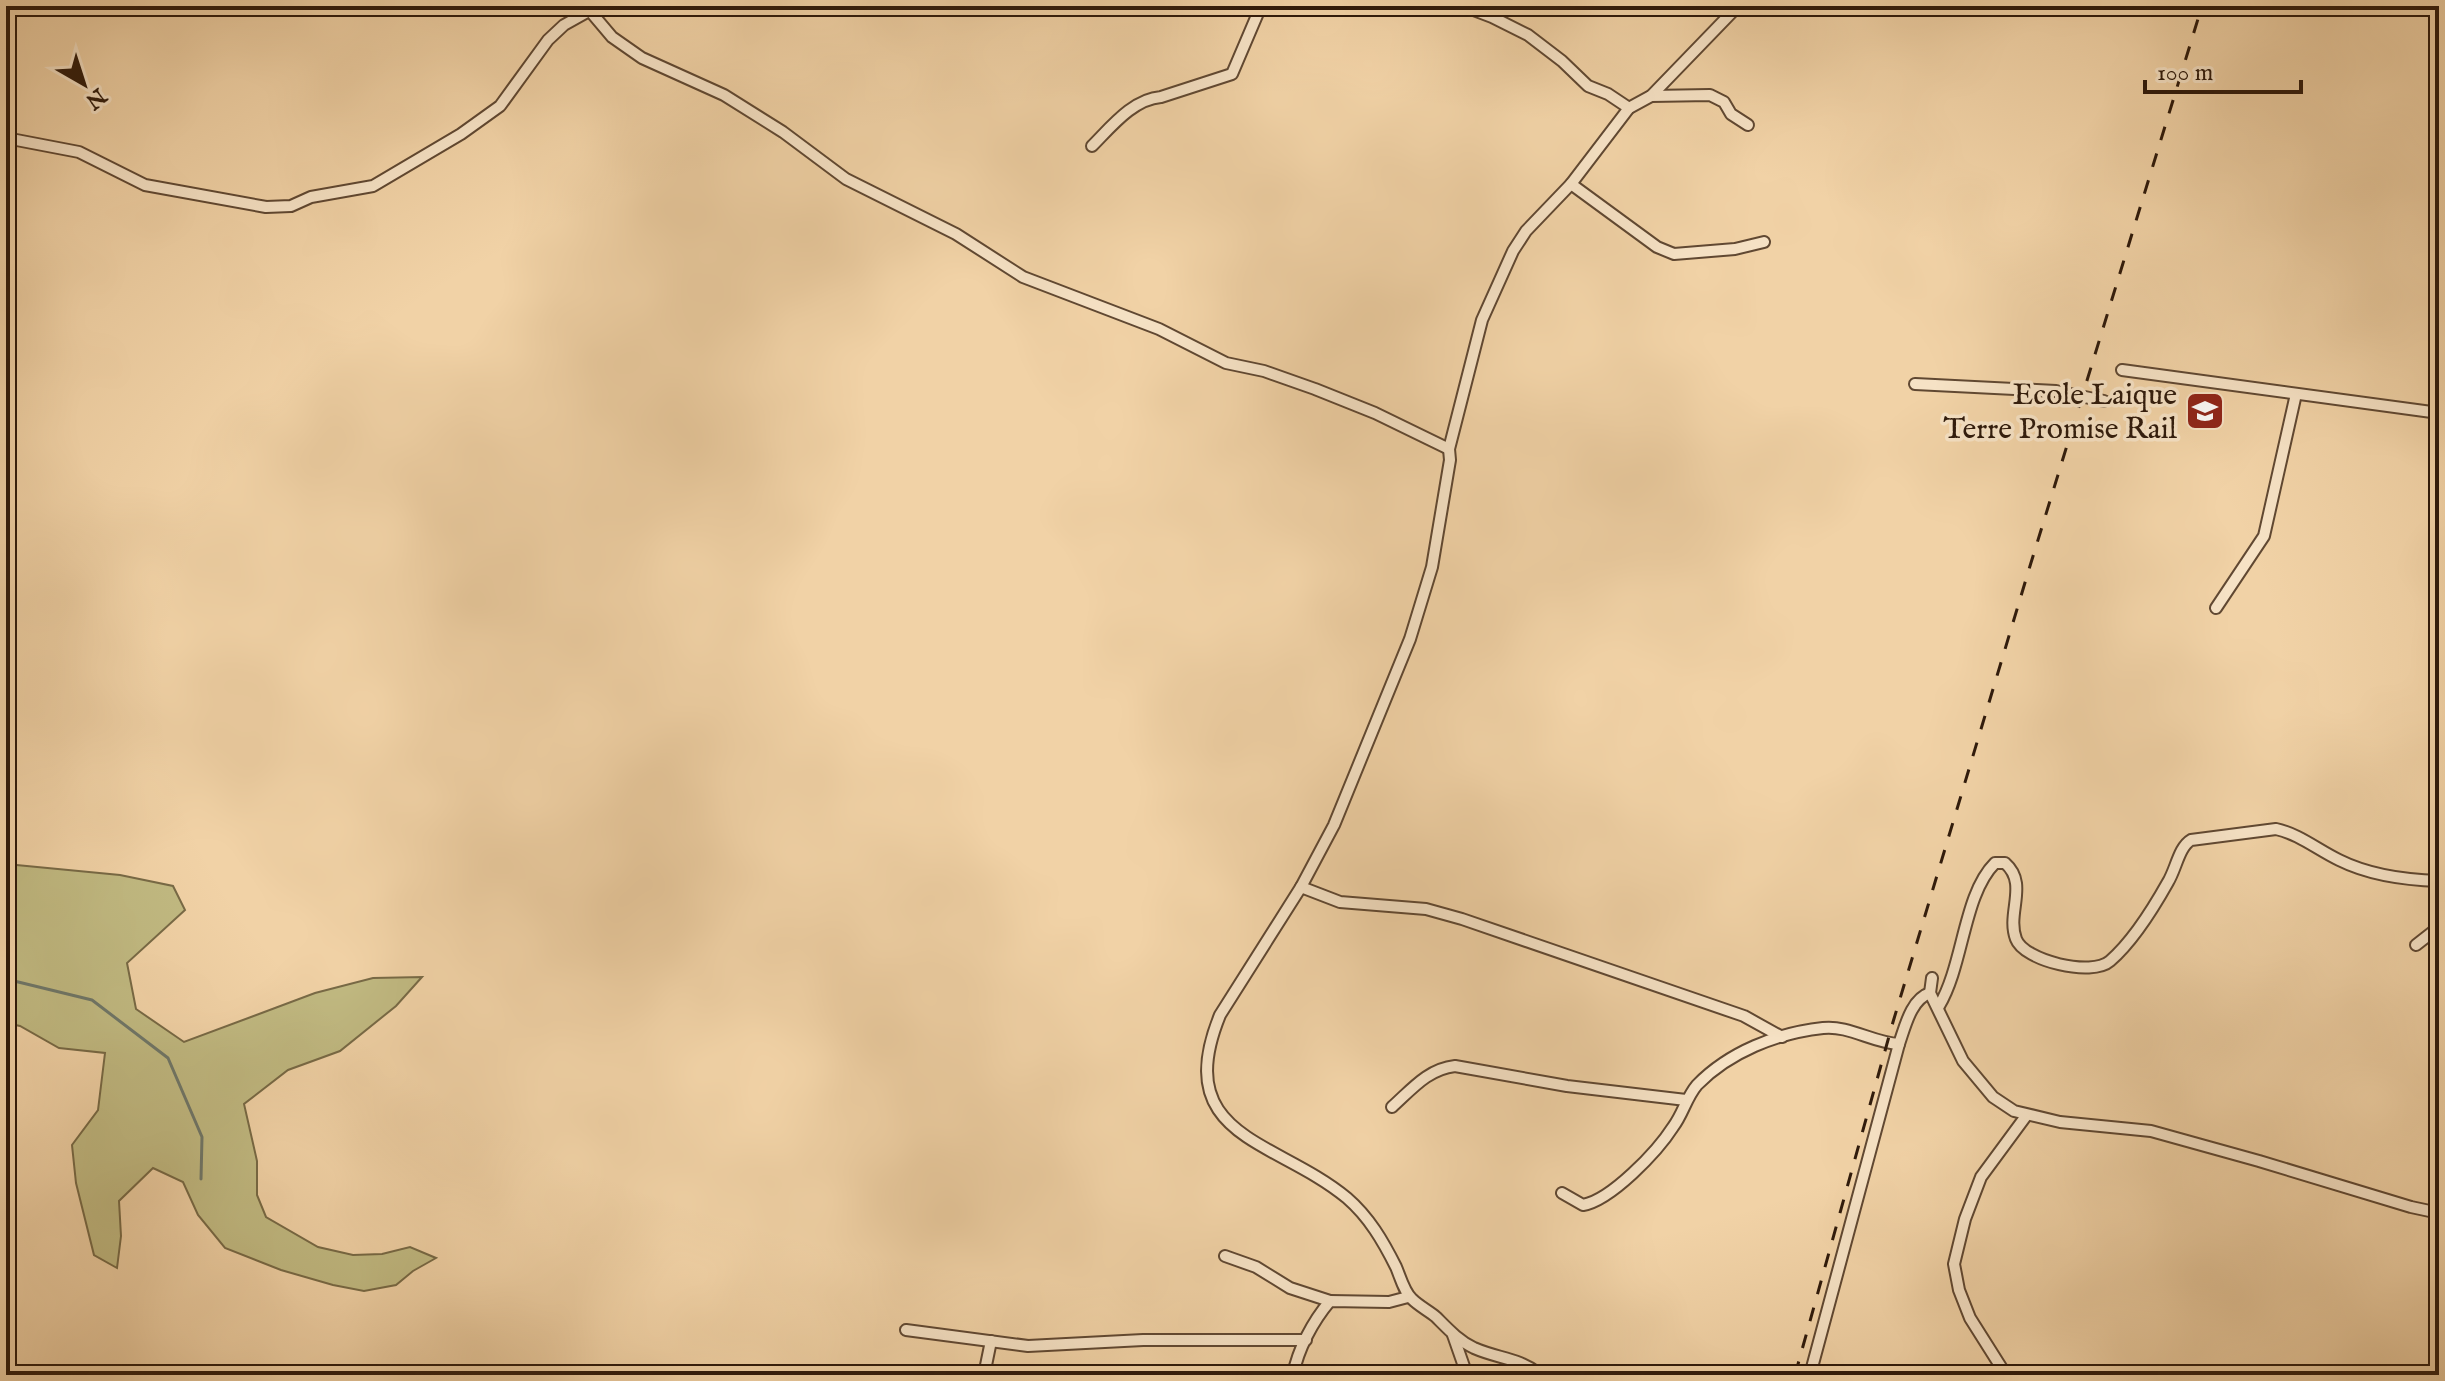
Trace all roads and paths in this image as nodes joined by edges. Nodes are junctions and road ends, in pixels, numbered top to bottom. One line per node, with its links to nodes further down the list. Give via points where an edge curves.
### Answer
1 (1261, 6): 9 (street, via 1232,74 1150,98)
2 (1463, 6): 6 (street, via 1528,35 1588,86)
3 (1738, 6): 5 (street)
4 (594, 9): 8 (street, via 548,40 500,106 461,134 373,186 311,197 291,206 266,207 145,185 79,152); 17 (street, via 612,37 642,58 724,95 846,179 956,234 1023,277 1159,329 1226,363 1264,371 1375,413)
5 (1651, 96): 6 (street); 7 (street, via 1710,95)
6 (1629, 108): 10 (street)
7 (1748, 125)
8 (6, 138)
9 (1092, 146)
10 (1571, 184): 11 (street, via 1674,254); 17 (street, via 1526,231 1493,293)
11 (1764, 242)
12 (2122, 370): 14 (street)
13 (1915, 384): 15 (street, via 2056,391)
14 (2296, 394): 16 (street); 18 (street, via 2264,536)
15 (2104, 401)
16 (2439, 413)
17 (1449, 449): 20 (street, via 1432,567 1410,639 1334,825)
18 (2216, 608)
19 (2439, 881): 25 (street, via 2406,880 2345,863 2276,829 2191,840 2146,918 2110,961 2088,969 2024,950 2014,929 2016,879 2005,863 1995,863 1981,881)
20 (1301, 887): 26 (street, via 1340,902 1426,909 1462,919 1744,1016); 34 (street, via 1220,1015 1211,1036 1208,1085 1216,1111 1236,1131 1329,1185 1364,1215 1388,1250)
21 (2439, 927): 22 (street)
22 (2416, 945)
23 (1932, 978): 24 (street)
24 (1930, 993): 25 (street); 27 (street, via 1917,1002)
25 (1939, 1006): 30 (street, via 1972,1074 2003,1106)
26 (1782, 1037): 27 (street, via 1825,1027); 28 (street, via 1743,1051)
27 (1899, 1044): 46 (street)
28 (1686, 1100): 29 (street, via 1455,1066 1424,1077); 31 (street, via 1661,1145 1597,1202 1583,1205)
29 (1392, 1107)
30 (2026, 1116): 32 (street, via 2151,1131); 47 (street, via 1981,1177 1954,1264 1970,1318)
31 (1562, 1193)
32 (2439, 1213)
33 (1225, 1256): 35 (street)
34 (1408, 1297): 35 (street, via 1389,1302); 37 (street)
35 (1330, 1301): 38 (street)
36 (906, 1330): 39 (street)
37 (1453, 1335): 44 (street); 45 (street, via 1475,1348 1526,1363)
38 (1306, 1340): 39 (street, via 1028,1346); 43 (street)
39 (991, 1341): 42 (street)
40 (6, 1368): 41 (street)
41 (11, 1375)
42 (984, 1375)
43 (1293, 1375)
44 (1467, 1375)
45 (1541, 1375)
46 (1810, 1375)
47 (2006, 1375)

